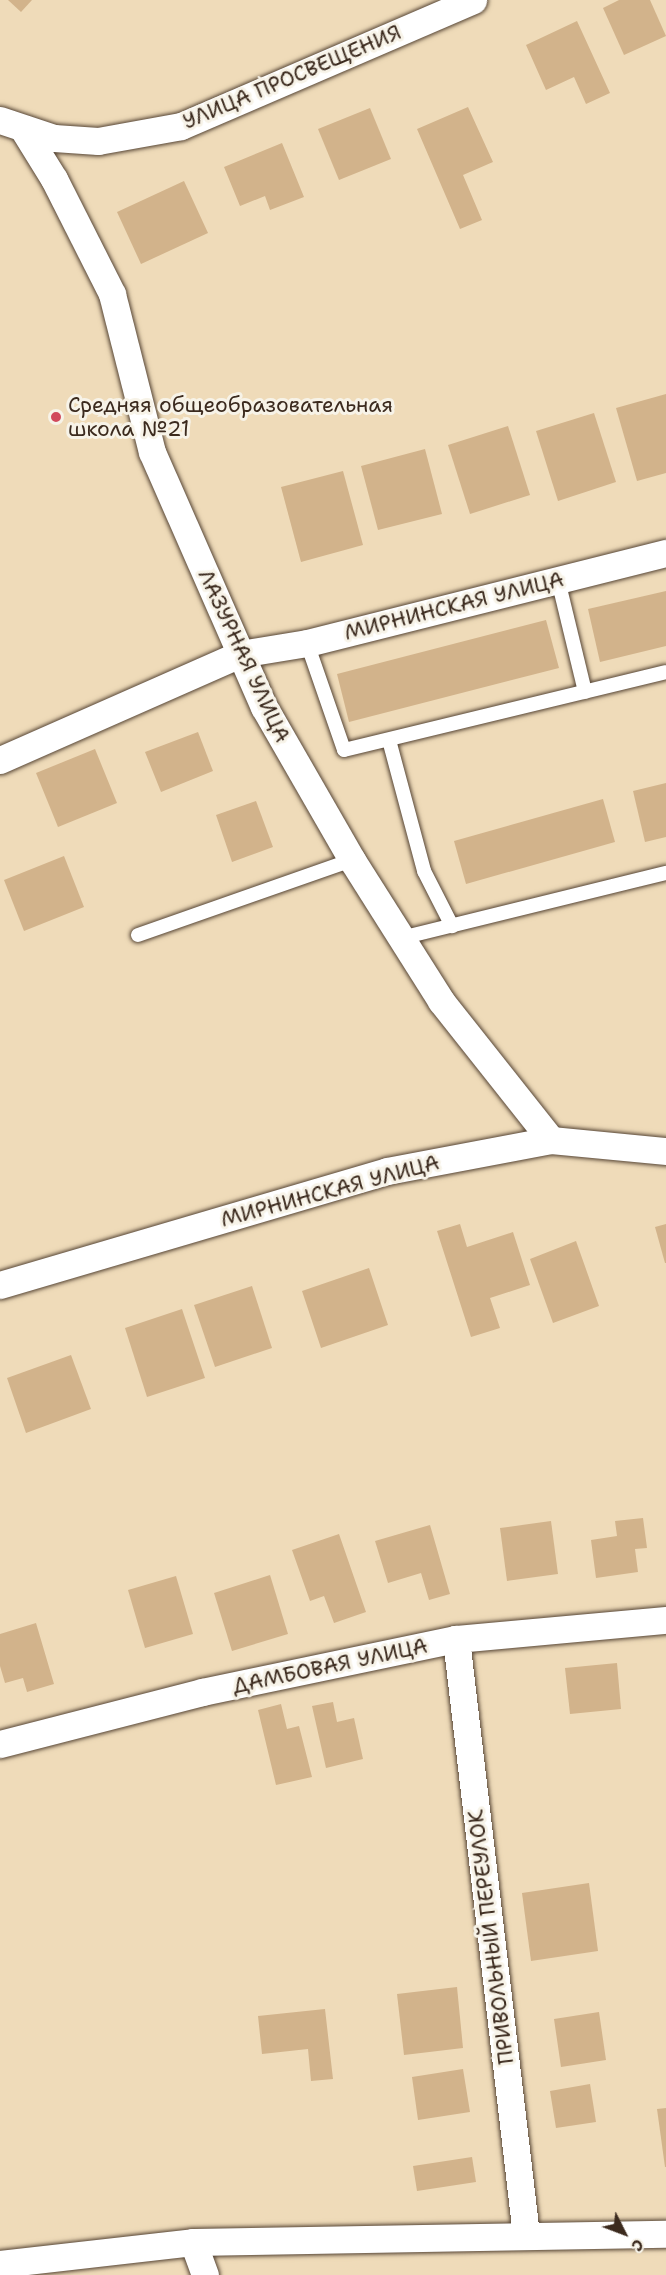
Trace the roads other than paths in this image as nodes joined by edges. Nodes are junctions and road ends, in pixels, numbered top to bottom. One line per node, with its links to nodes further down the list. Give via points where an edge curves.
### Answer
1 (473, 0): 2 (street, УЛИЦА ПРОСВЕЩЕНИЯ, via 181,126 98,141 54,138)
2 (12, 125): 6 (street, ЛАЗУРНАЯ УЛИЦА, via 54,179 112,294 152,452)
3 (666, 553): 4 (street, МИРНИНСКАЯ УЛИЦА)
4 (558, 580): 5 (street, МИРНИНСКАЯ УЛИЦА); 8 (lane)
5 (307, 643): 6 (street, МИРНИНСКАЯ УЛИЦА); 9 (lane, via 344,750)
6 (240, 654): 10 (street, МИРНИНСКАЯ УЛИЦА); 11 (street, ЛАЗУРНАЯ УЛИЦА, via 264,707)
7 (666, 672): 8 (lane)
8 (585, 692): 9 (lane)
9 (389, 740): 13 (lane, via 424,871)
10 (0, 760)
11 (352, 860): 14 (lane); 15 (street, ЛАЗУРНАЯ УЛИЦА)
12 (666, 873): 13 (lane)
13 (452, 926): 15 (lane)
14 (138, 935)
15 (401, 938): 16 (street, ЛАЗУРНАЯ УЛИЦА, via 441,1001)
16 (550, 1140): 17 (street, МИРНИНСКАЯ УЛИЦА); 18 (street, МИРНИНСКАЯ УЛИЦА, via 387,1171)
17 (666, 1151)
18 (0, 1286)
19 (666, 1620): 20 (street, ДАМБОВАЯ УЛИЦА)
20 (456, 1640): 21 (street, ДАМБОВАЯ УЛИЦА, via 202,1692); 23 (street, ПРИВОЛЬНЫЙ ПЕРЕУЛОК)
21 (0, 1744)
22 (666, 2234): 23 (street)
23 (526, 2235): 24 (street)
24 (194, 2242): 25 (street); 26 (street)
25 (0, 2264)
26 (205, 2275)

